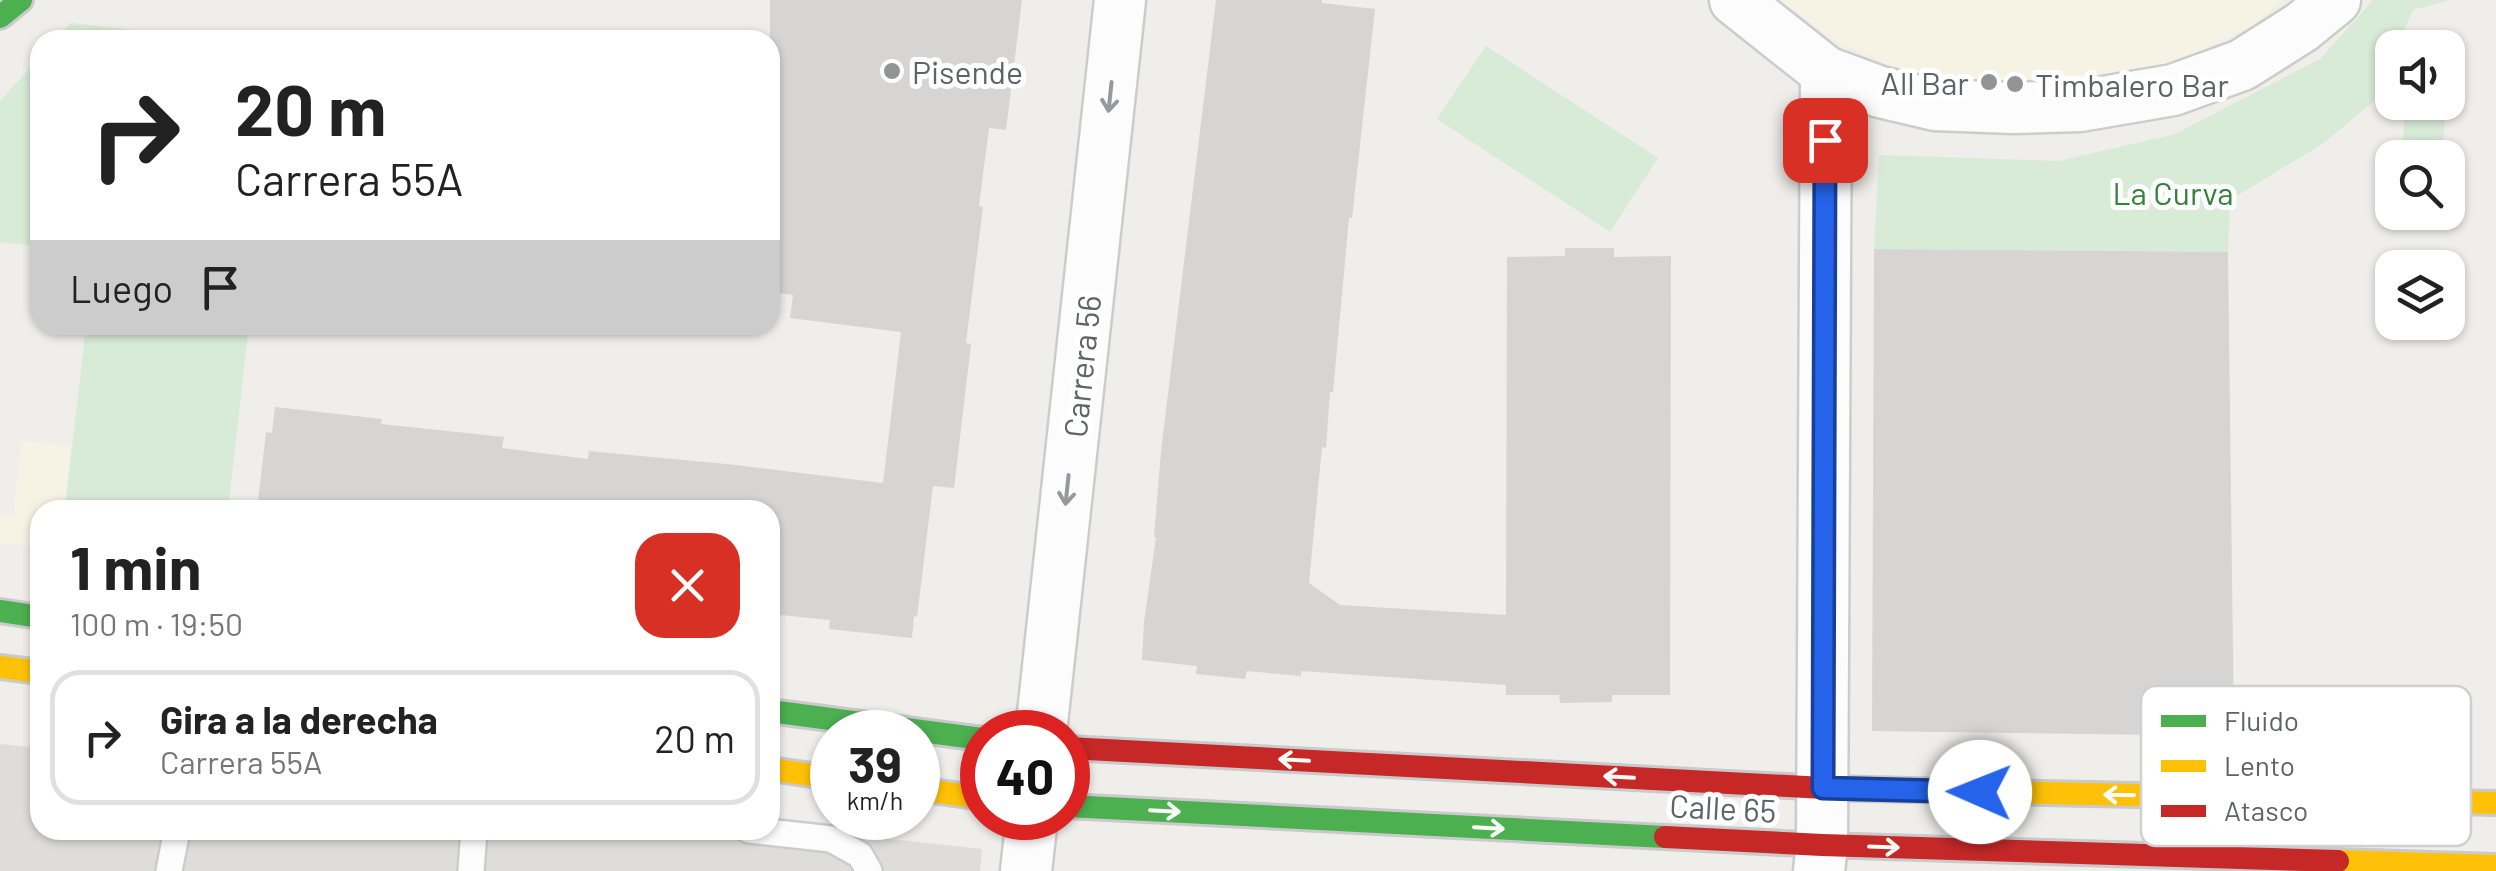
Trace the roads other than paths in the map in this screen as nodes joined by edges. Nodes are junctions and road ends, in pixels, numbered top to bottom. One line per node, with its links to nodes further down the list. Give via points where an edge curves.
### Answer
1 (21, 0): 5 (street)
2 (1120, 0): 11 (street, Carrera 56, one-way to 11)
3 (1735, 0): 6 (street)
4 (2335, 0): 6 (street, via 2242,65 2172,90 2080,106 1935,104)
5 (0, 18)
6 (1826, 72): 17 (street)
7 (0, 611): 8 (street)
8 (30, 615)
9 (0, 667): 10 (street)
10 (30, 671)
11 (1044, 710)
12 (780, 713): 13 (street)
13 (960, 736)
14 (1090, 749): 17 (street, Calle 65, one-way to 14)
15 (780, 770): 16 (street)
16 (810, 775)
17 (1823, 788): 18 (street, Calle 65, one-way to 17); 28 (street)
18 (2141, 796)
19 (2471, 803): 20 (street, Calle 65, one-way to 19)
20 (2496, 804)
21 (1090, 808): 28 (street, Calle 65, one-way to 28)
22 (780, 829): 23 (lane)
23 (810, 829)
24 (175, 840): 30 (lane)
25 (473, 840): 31 (lane)
26 (844, 840): 32 (lane)
27 (1030, 840): 33 (street)
28 (1821, 858): 29 (street, Calle 65, one-way to 29)
29 (2496, 866)
30 (169, 871)
31 (471, 871)
32 (870, 871)
33 (1026, 871)

